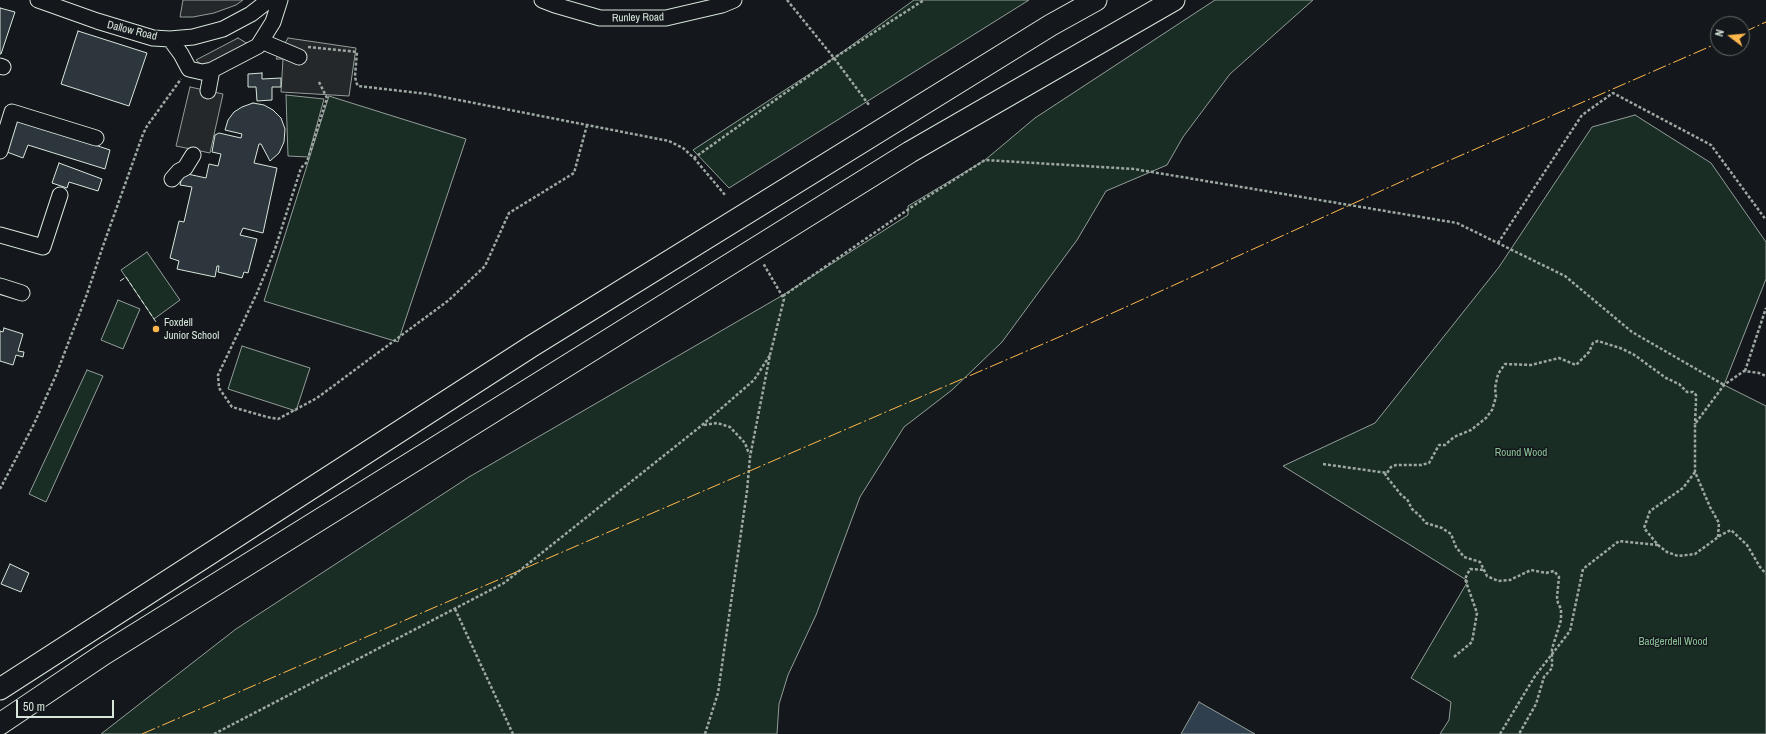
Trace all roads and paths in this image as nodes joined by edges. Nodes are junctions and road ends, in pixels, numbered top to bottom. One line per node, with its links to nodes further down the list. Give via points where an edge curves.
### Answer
1 (38, 0): 12 (street, Dallow Road, via 153,38)
2 (269, 0): 10 (street, Dallow Road)
3 (280, 0): 11 (street, via 273,22)
4 (542, 0): 5 (street, Runley Road, via 600,18 666,18)
5 (734, 0)
6 (787, 0): 14 (path)
7 (924, 0): 14 (path)
8 (1096, 0): 54 (highway, via 1051,25 532,346)
9 (1174, 0): 55 (highway, via 910,152 111,650)
10 (251, 14): 11 (street); 12 (street, Dallow Road, via 223,29 193,37)
11 (264, 37): 13 (street); 15 (street, via 258,46)
12 (170, 39): 15 (street, via 189,69 202,72)
13 (301, 52): 20 (path, via 357,52 355,76 358,86 428,94)
14 (834, 58): 19 (path); 24 (path)
15 (212, 70): 18 (street)
16 (184, 74): 46 (path, via 147,126 56,375)
17 (319, 82): 20 (path, via 327,98 307,162 301,168 275,249 257,293 218,375 219,388 232,407 278,419 317,398 449,300 485,266 509,213 574,173)
18 (208, 90)
19 (869, 106)
20 (587, 125): 24 (path, via 669,141 683,148)
21 (96, 138): 22 (street, via 12,112)
22 (0, 151)
23 (193, 155): 25 (street, via 185,168)
24 (694, 158): 27 (path)
25 (172, 179)
26 (60, 195): 29 (street, via 43,247)
27 (725, 195)
28 (1766, 220): 30 (path, via 1711,145 1612,93 1582,115)
29 (0, 235)
30 (1498, 243): 34 (path, via 1458,223 1154,171 985,160 916,204); 39 (path, via 1565,276 1632,332)
31 (764, 263): 34 (path)
32 (0, 286): 33 (street)
33 (22, 293)
34 (783, 296): 36 (path)
35 (1766, 308): 37 (path)
36 (770, 355): 41 (path, via 754,380); 42 (path)
37 (1745, 371): 38 (path); 39 (path)
38 (1766, 376)
39 (1724, 385): 40 (path)
40 (1695, 424): 44 (path); 45 (path, via 1696,394 1687,392 1633,354 1596,341 1576,365 1559,358 1531,365 1505,364 1498,374 1496,397 1486,418 1471,430 1454,437 1445,445 1438,446 1429,463 1421,466 1396,465)
41 (701, 426): 42 (path, via 717,423 730,427 745,444); 51 (path, via 504,583)
42 (750, 457): 56 (path, via 718,693)
43 (1323, 464): 45 (path)
44 (1695, 472): 47 (path, via 1719,523); 48 (path, via 1684,488 1650,511 1644,528)
45 (1385, 473): 49 (path, via 1426,523 1451,534 1456,547 1464,557 1480,562)
46 (0, 489)
47 (1718, 537): 48 (path, via 1696,554 1678,556); 50 (path, via 1731,530 1736,533)
48 (1658, 545): 52 (path, via 1619,541 1583,569 1570,631)
49 (1485, 570): 52 (path, via 1487,576 1498,581 1510,580 1531,570 1546,573 1556,571 1559,577 1557,597 1561,620); 53 (path, via 1470,569 1465,578 1477,614 1472,642)
50 (1766, 574)
51 (455, 609): 57 (path); 58 (path)
52 (1552, 654): 59 (path, via 1535,676); 60 (path, via 1552,668 1544,677 1536,704)
53 (1454, 657)
54 (0, 689)
55 (0, 724)
56 (705, 733)
57 (214, 734)
58 (513, 734)
59 (1500, 734)
60 (1519, 734)

